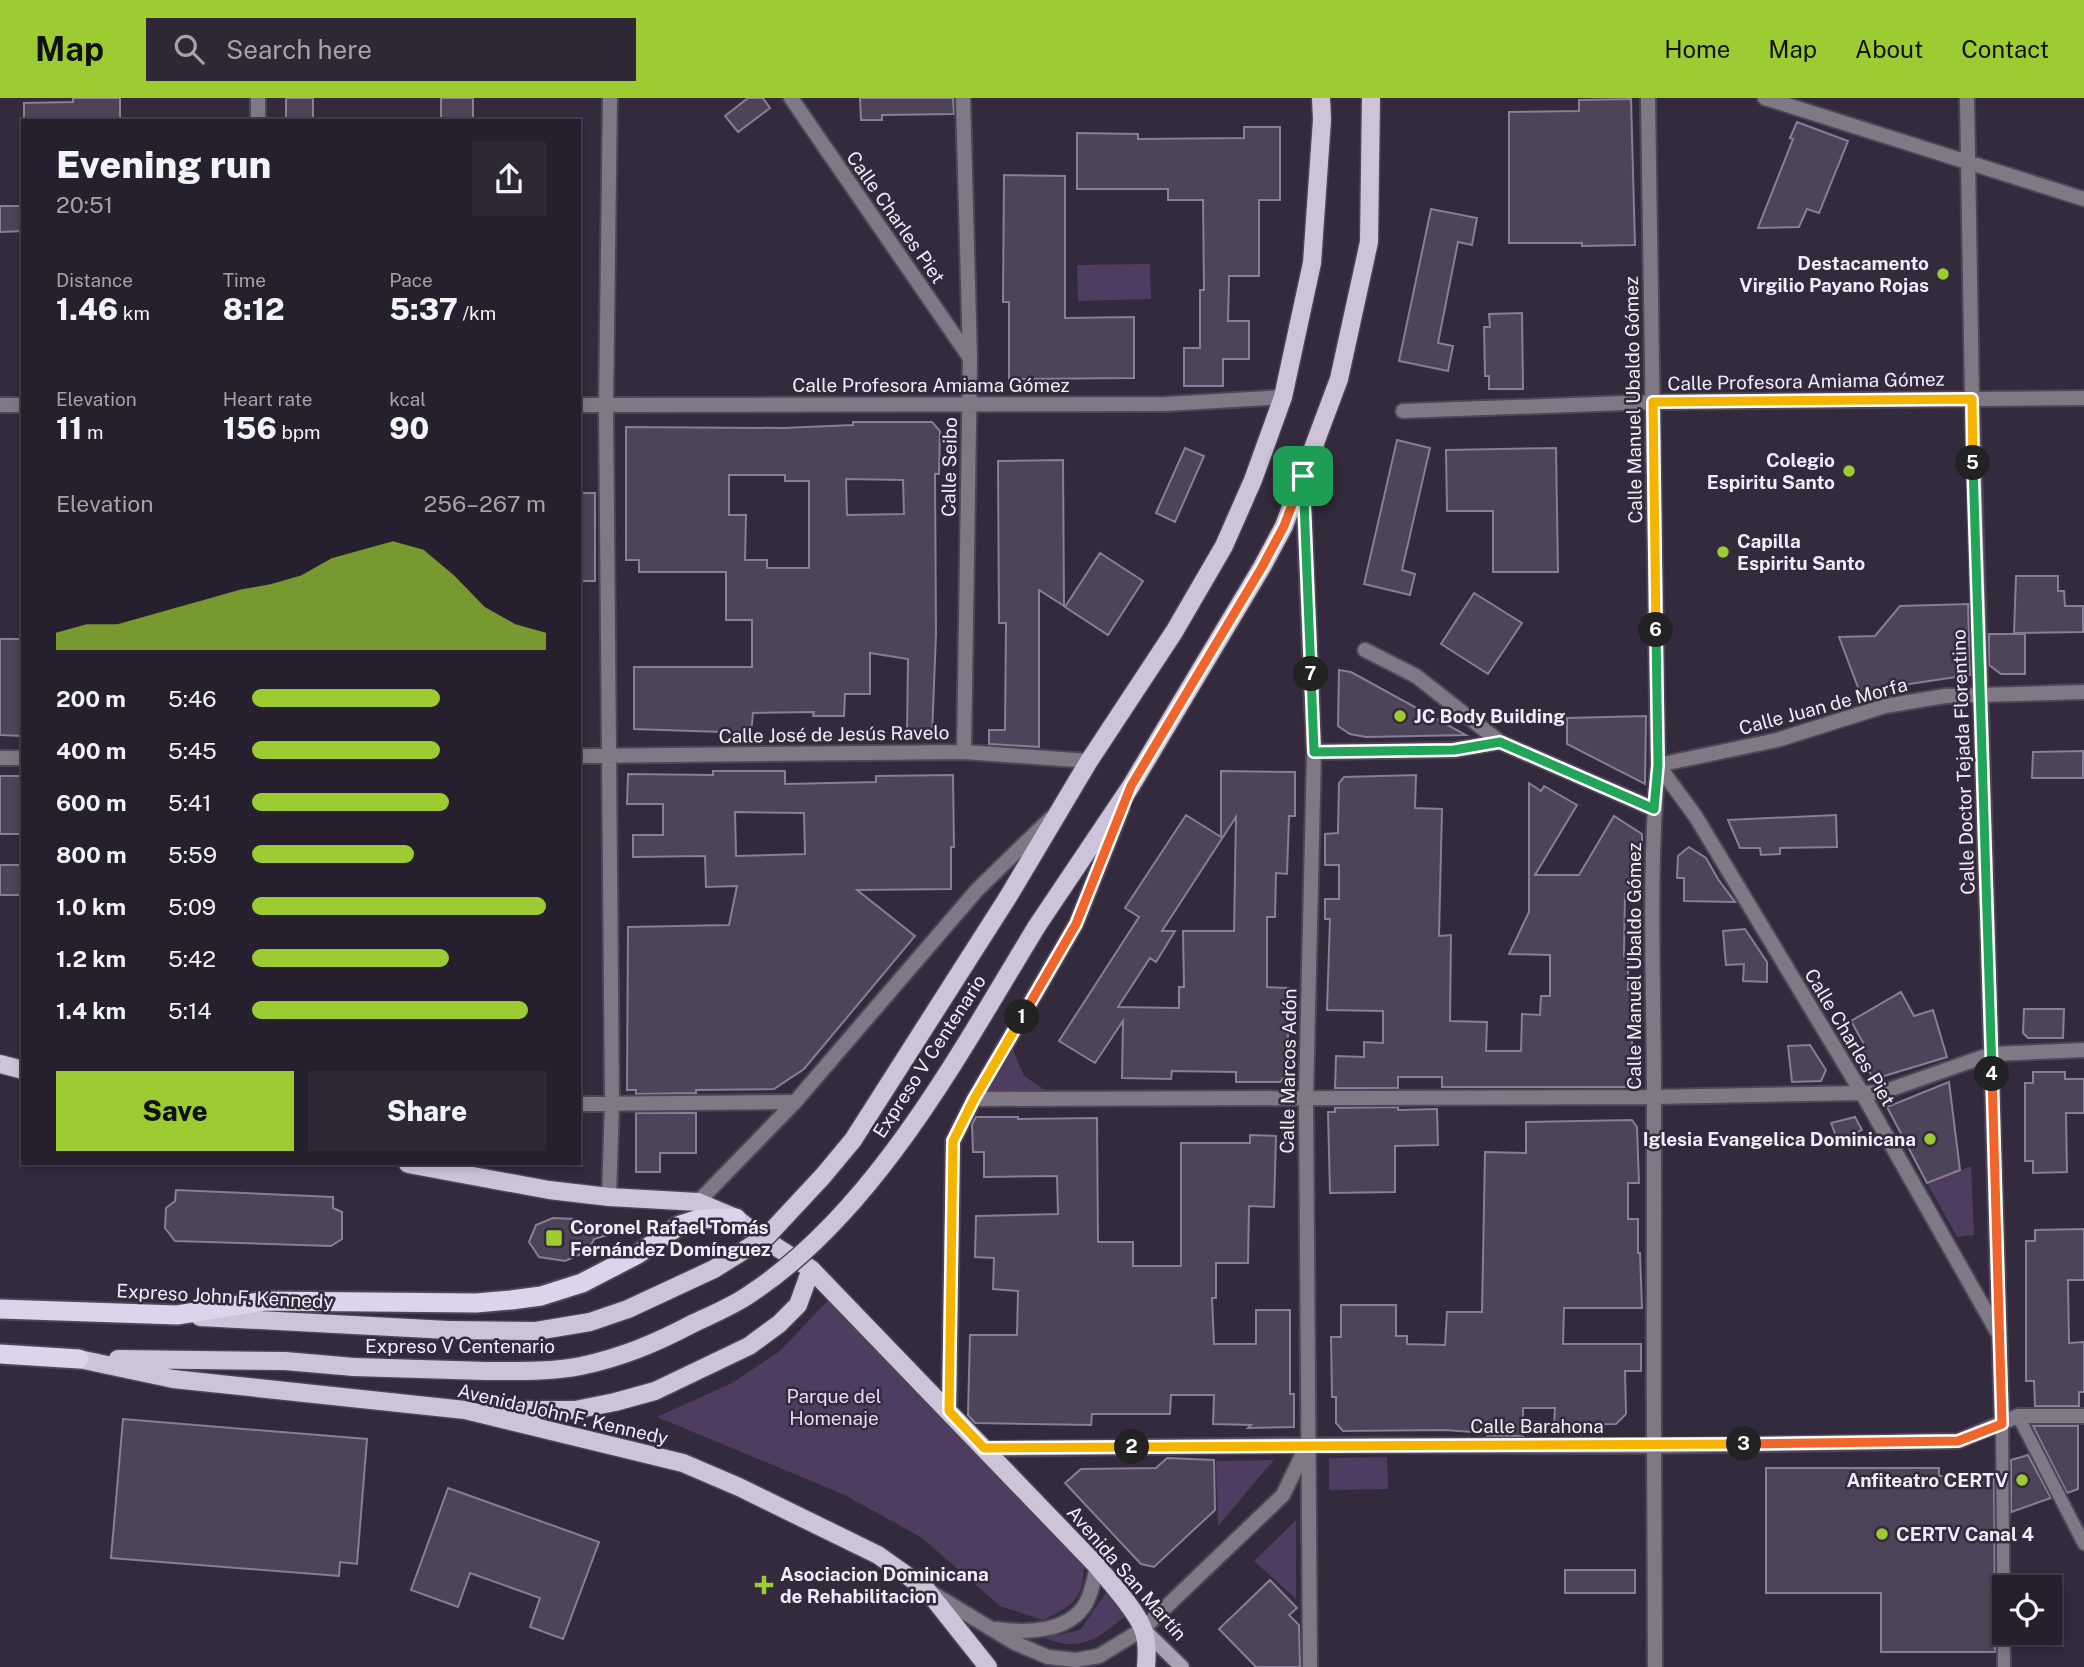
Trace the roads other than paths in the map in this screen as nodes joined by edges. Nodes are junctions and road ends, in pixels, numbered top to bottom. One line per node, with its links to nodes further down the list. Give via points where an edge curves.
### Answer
1 (258, 98): 10 (street)
2 (610, 98): 22 (street)
3 (791, 98): 13 (street, Calle Charles Piet)
4 (963, 98): 13 (street, Calle Seibo)
5 (1321, 98): 14 (main road, Expreso V Centenario, via 1312,263)
6 (1371, 98): 24 (main road, Expreso V Centenario, via 1369,242 1339,379)
7 (1648, 98): 17 (street, Calle Manuel Ubaldo Gómez)
8 (1765, 98): 11 (street)
9 (1967, 98): 11 (street, Calle Doctor Tejada Florentino)
10 (258, 119)
11 (1969, 163): 12 (street); 16 (street, Calle Doctor Tejada Florentino)
12 (2084, 199)
13 (970, 358): 18 (street, Calle Seibo)
14 (1283, 397): 18 (street, Calle Profesora Amiama Gómez, via 1166,404); 35 (main road, Expreso V Centenario, via 1224,546)
15 (2084, 398): 16 (street, Calle Profesora Amiama Gómez)
16 (1972, 399): 17 (street, Calle Profesora Amiama Gómez); 27 (street, Calle Doctor Tejada Florentino)
17 (1653, 402): 23 (street, Calle Profesora Amiama Gómez); 36 (street, Calle Manuel Ubaldo Gómez)
18 (969, 404): 22 (street, Calle Profesora Amiama Gómez); 29 (street, Calle Seibo)
19 (0, 405): 20 (street)
20 (21, 405)
21 (581, 405): 22 (street, Calle Profesora Amiama Gómez)
22 (606, 405): 31 (street)
23 (1403, 411)
24 (1303, 476): 30 (street, Calle Marcos Adón); 37 (main road, Expreso V Centenario, via 1262,567)
25 (1365, 650): 28 (street, via 1416,676)
26 (2084, 692): 27 (street, Calle Juan de Morfa)
27 (1980, 695): 36 (street, Calle Juan de Morfa, via 1885,706 1777,740); 41 (street, Calle Doctor Tejada Florentino)
28 (1500, 742): 30 (street, via 1454,750); 39 (street)
29 (964, 752): 31 (street, Calle José de Jesús Ravelo); 35 (street, Calle José de Jesús Ravelo)
30 (1314, 752): 46 (street, Calle Marcos Adón)
31 (609, 755): 32 (street, Calle José de Jesús Ravelo); 49 (street)
32 (581, 756)
33 (0, 758): 34 (street)
34 (21, 758)
35 (1089, 761): 38 (main road, Expreso V Centenario)
36 (1658, 765): 39 (street, Calle Manuel Ubaldo Gómez); 44 (street, Calle Charles Piet, via 1696,817)
37 (1131, 786): 47 (street, Expreso V Centenario, via 1076,924); 61 (main road, Expreso V Centenario, bridge, via 1037,926 919,1117 831,1226 749,1295 627,1355 534,1372 285,1361)
38 (1062, 807): 48 (street, Expreso V Centenario, via 977,890); 58 (main road, Expreso V Centenario, bridge, via 853,1140 767,1236 714,1269 590,1322 536,1331)
39 (1654, 809): 45 (street, Calle Manuel Ubaldo Gómez)
40 (2084, 1050): 41 (street)
41 (1991, 1054): 44 (street, via 1883,1091); 59 (street, Calle Doctor Tejada Florentino)
42 (0, 1064): 43 (main road)
43 (21, 1069)
44 (1862, 1093): 45 (street); 59 (street, Calle Charles Piet)
45 (1654, 1097): 46 (street); 68 (street, Calle Manuel Ubaldo Gómez)
46 (1306, 1098): 47 (street); 67 (street, Calle Marcos Adón)
47 (974, 1099): 63 (street, Expreso V Centenario, via 953,1141)
48 (795, 1102): 49 (street); 53 (street, Expreso V Centenario)
49 (612, 1103): 50 (street); 52 (street)
50 (581, 1104)
51 (413, 1165): 52 (main road, Avenida San Martín)
52 (609, 1197): 53 (main road, Avenida San Martín)
53 (698, 1202): 54 (main road, Avenida San Martín)
54 (736, 1218): 55 (main road, Avenida San Martín); 57 (highway, via 699,1219 680,1225 638,1254 582,1283 541,1296 476,1303 264,1301)
55 (811, 1269): 62 (main road, via 798,1305 779,1324 749,1346 655,1391 575,1410); 63 (main road, Avenida San Martín)
56 (0, 1309): 57 (highway, Expreso John F. Kennedy)
57 (177, 1315): 58 (main road, Expreso John F. Kennedy)
58 (448, 1330)
59 (2000, 1336): 66 (street, Calle Doctor Tejada Florentino)
60 (0, 1354): 61 (highway)
61 (79, 1359): 62 (main road, Avenida John F. Kennedy, via 173,1379)
62 (465, 1410): 72 (main road, Avenida John F. Kennedy, via 684,1463 878,1556)
63 (949, 1411): 69 (main road, Avenida San Martín)
64 (2018, 1416): 65 (street, Calle Barahona); 66 (street, Calle Barahona); 70 (street)
65 (2084, 1416)
66 (2002, 1424): 68 (street, Calle Barahona, via 1958,1441); 80 (street)
67 (1307, 1445): 68 (street, Calle Barahona); 69 (street, Calle Barahona); 74 (street, via 1283,1495); 78 (street, Calle Marcos Adón)
68 (1653, 1446): 79 (street, Calle Manuel Ubaldo Gómez)
69 (984, 1448): 71 (main road, Avenida San Martín)
70 (2084, 1544)
71 (1097, 1566): 73 (street, via 1084,1605 1071,1620 1020,1632); 74 (main road, Avenida San Martín)
72 (926, 1589): 73 (street); 75 (main road, Avenida John F. Kennedy)
73 (988, 1628): 74 (street, via 1048,1657 1076,1660 1099,1656)
74 (1143, 1629): 76 (main road); 77 (main road, Avenida San Martín)
75 (988, 1667)
76 (1146, 1667)
77 (1182, 1667)
78 (1310, 1667)
79 (1655, 1667)
80 (2004, 1667)

